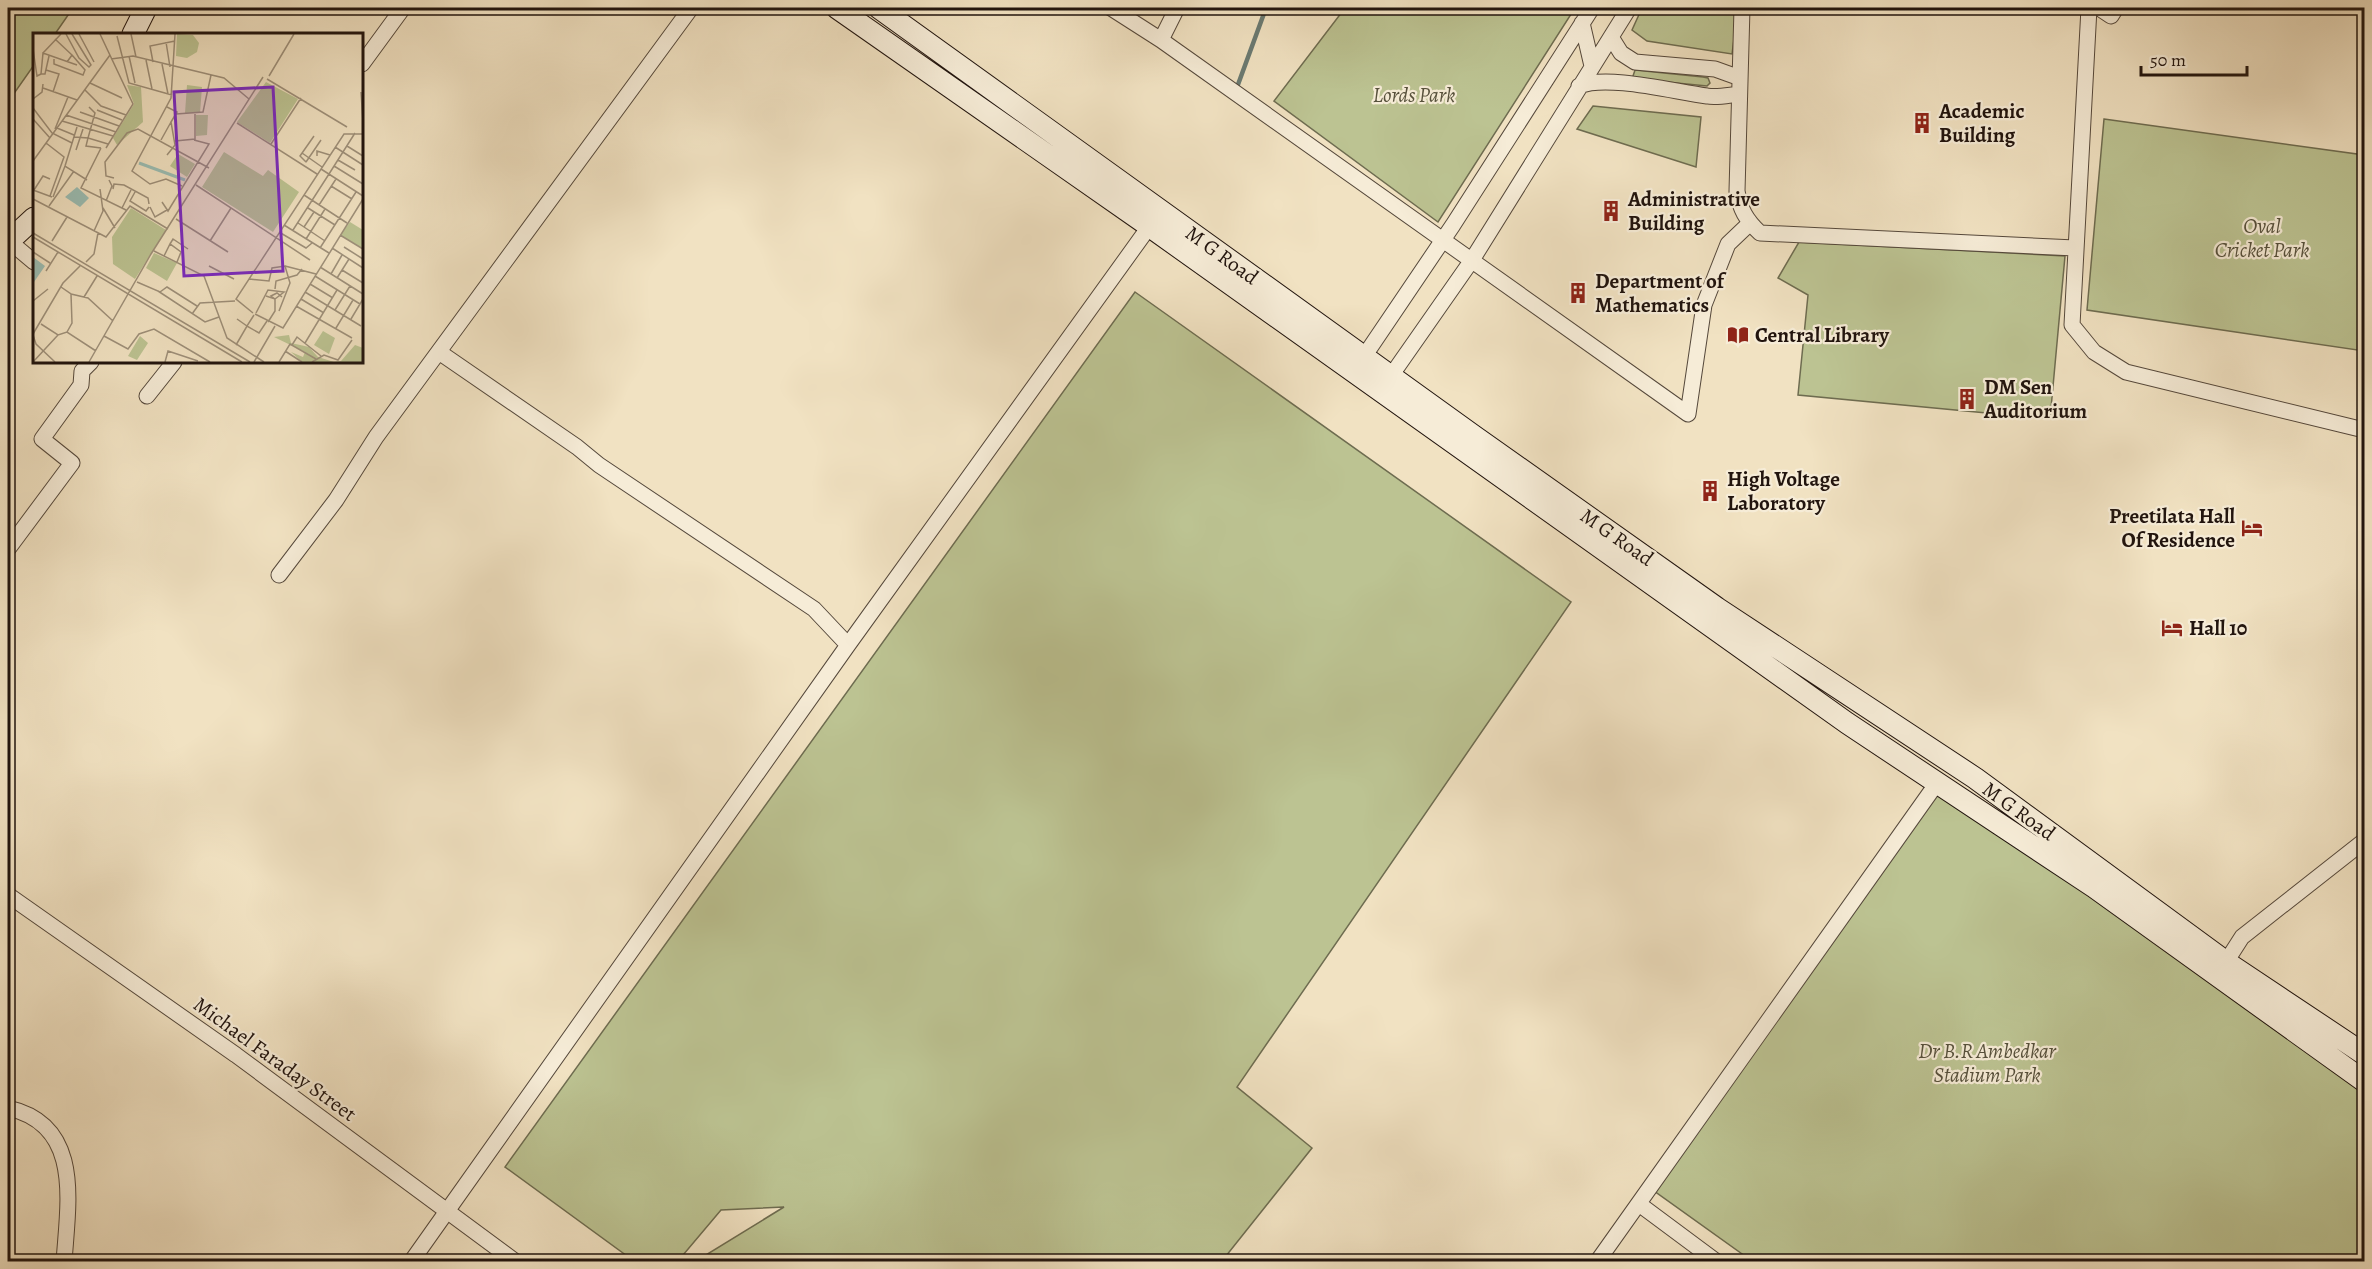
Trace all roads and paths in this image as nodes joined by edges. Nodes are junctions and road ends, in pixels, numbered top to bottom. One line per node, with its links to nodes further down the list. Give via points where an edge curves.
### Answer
1 (146, 8): 15 (street)
2 (403, 8): 20 (street)
3 (691, 8): 34 (street)
4 (837, 8): 26 (street)
5 (879, 8): 26 (street, M G Road)
6 (1111, 8): 17 (street)
7 (1177, 8): 17 (street)
8 (1592, 8): 14 (street)
9 (1629, 8): 16 (street)
10 (1742, 8): 22 (street)
11 (2089, 8): 31 (street)
12 (2099, 8): 13 (street, via 2111,16)
13 (2116, 8)
14 (1582, 23): 18 (street); 21 (street)
15 (134, 33)
16 (1611, 37): 19 (street, via 1621,53); 21 (street)
17 (1161, 40): 29 (street)
18 (1566, 48): 21 (street); 29 (street)
19 (1635, 62): 22 (street, via 1715,69); 23 (street, via 1625,67)
20 (363, 63)
21 (1592, 66): 24 (street)
22 (1740, 78): 25 (street)
23 (1626, 84): 24 (street, via 1588,82); 25 (street, via 1710,97)
24 (1579, 86): 32 (street)
25 (1739, 94): 28 (street, via 1737,190 1740,209)
26 (1155, 218): 37 (street, M G Road); 43 (street)
27 (33, 219): 30 (street)
28 (1749, 224): 31 (street, via 1760,233); 32 (street, via 1728,244 1704,305 1688,414)
29 (1443, 240): 32 (street); 37 (street)
30 (8, 242): 33 (street)
31 (2075, 248): 40 (street, via 2072,325 2094,352 2126,372)
32 (1472, 260): 38 (street)
33 (33, 261)
34 (439, 352): 42 (street); 43 (street, via 814,609)
35 (90, 363): 41 (street, via 82,371 81,385 42,439 72,463)
36 (170, 363): 39 (street)
37 (1359, 365): 38 (street, M G Road)
38 (1385, 384): 44 (street, via 1847,723); 47 (street, M G Road, via 1975,778)
39 (147, 396)
40 (2364, 430)
41 (8, 549)
42 (279, 575)
43 (848, 645): 52 (street)
44 (1936, 783): 49 (street, via 2094,887); 51 (street)
45 (2364, 842): 47 (street, via 2242,937)
46 (8, 895): 52 (street, Michael Faraday Street)
47 (2226, 962): 48 (street, M G Road)
48 (2364, 1054)
49 (2364, 1081)
50 (8, 1108): 54 (street, via 27,1113 53,1133 65,1161 68,1196)
51 (1639, 1204): 57 (street); 58 (street)
52 (449, 1212): 53 (street, Michael Faraday Street); 55 (street)
53 (497, 1256): 56 (street, Michael Faraday Street)
54 (64, 1262)
55 (411, 1262)
56 (516, 1262)
57 (1597, 1262)
58 (1717, 1262)

